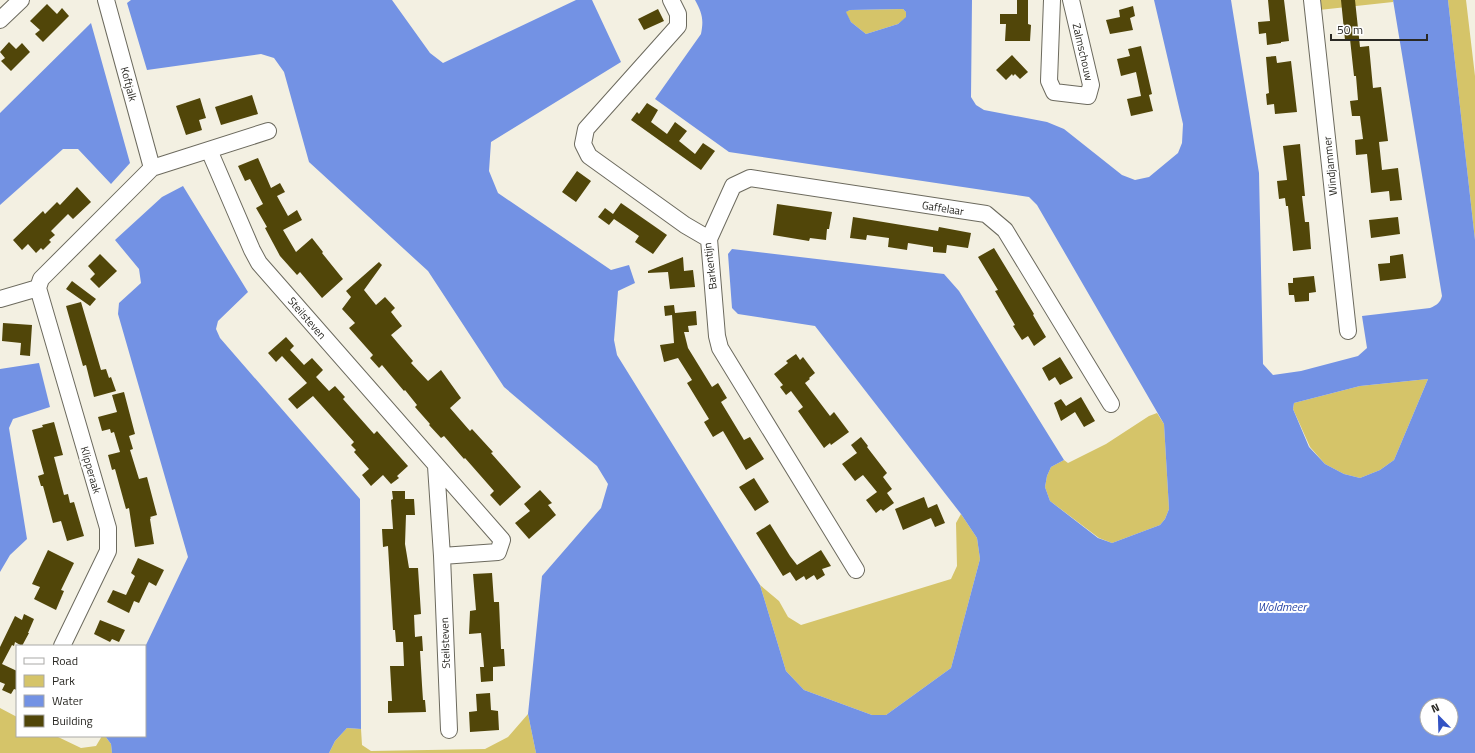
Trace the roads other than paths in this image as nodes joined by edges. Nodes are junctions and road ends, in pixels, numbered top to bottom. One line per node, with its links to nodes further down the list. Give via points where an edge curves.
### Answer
1 (21, 0): 7 (street)
2 (106, 0): 10 (street, Koftjalk)
3 (671, 0): 11 (street, Barkentijn, via 678,14 678,26 586,129 583,144 589,156 685,225)
4 (1052, 0): 5 (street, Zalmschouw, via 1049,81 1054,92 1088,96 1091,85)
5 (1071, 0)
6 (1312, 0): 14 (street, Windjammer)
7 (0, 20)
8 (268, 131): 9 (street)
9 (209, 150): 10 (street); 16 (street, Steilsteven, via 259,263)
10 (152, 168): 12 (street, via 41,279)
11 (709, 239): 15 (street, Gaffelaar, via 733,186 750,178 986,214 1005,230); 18 (street, Barkentijn, via 720,348)
12 (38, 288): 13 (street); 19 (street, Klipperaak, via 108,528 108,551)
13 (0, 299)
14 (1348, 331)
15 (1111, 404)
16 (436, 466): 17 (street, Steilsteven); 17 (street, Steilsteven, via 502,540 498,552)
17 (442, 556): 20 (street, Steilsteven)
18 (856, 570)
19 (62, 645)
20 (449, 730)

